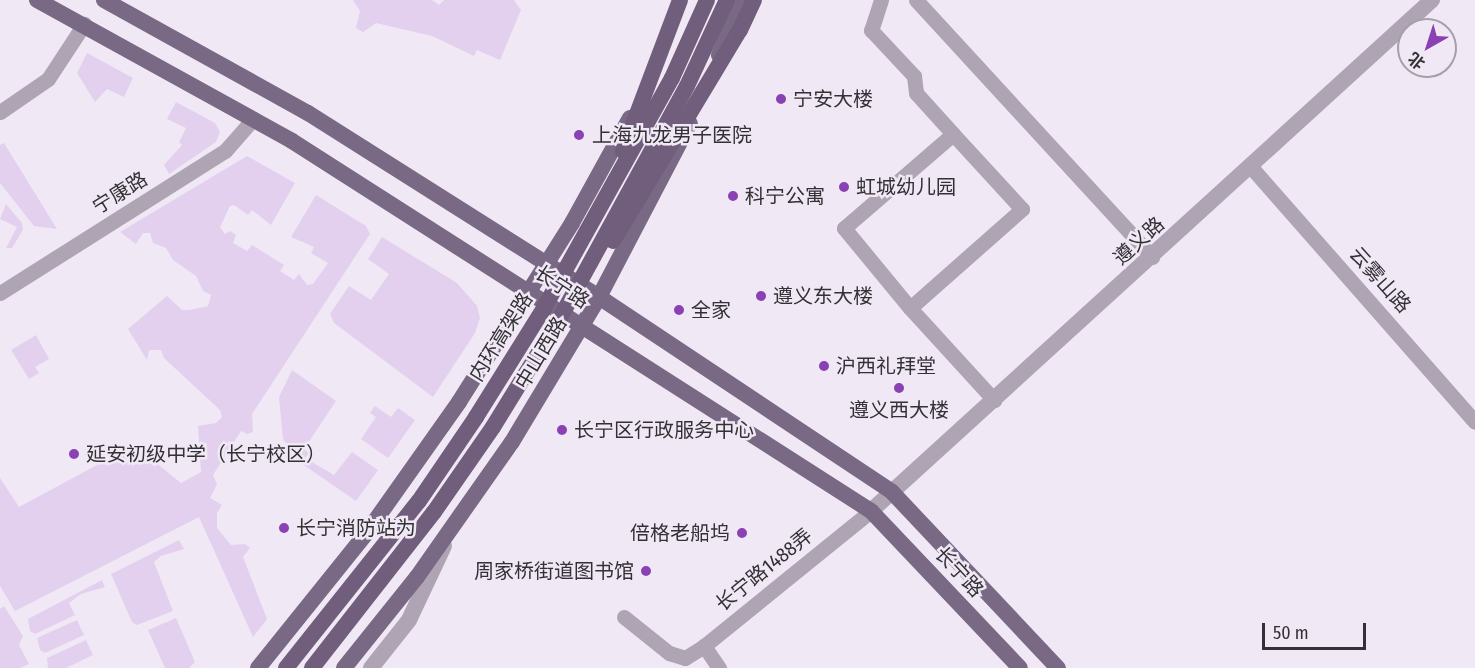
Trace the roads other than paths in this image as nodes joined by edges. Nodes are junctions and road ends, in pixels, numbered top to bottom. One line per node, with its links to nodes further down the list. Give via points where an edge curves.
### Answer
1 (37, 0): 12 (main road, 长宁路)
2 (104, 0): 19 (main road, 长宁路, via 309,113)
3 (680, 0): 17 (highway, bridge)
4 (687, 0): 19 (main road, 中山西路, via 647,88)
5 (707, 0): 17 (highway, 内环高架路, bridge, via 672,78)
6 (728, 0): 24 (highway, 内环高架路, bridge, via 687,86)
7 (743, 0): 22 (main road, 中山西路, via 679,148)
8 (753, 0): 24 (highway, bridge, via 740,30 636,207)
9 (881, 0): 15 (street, via 871,30 914,76 916,93)
10 (916, 0): 18 (street)
11 (1432, 0): 16 (street, 遵义路)
12 (84, 24): 13 (street, via 48,79); 14 (main road, 长宁路)
13 (0, 112)
14 (254, 119): 20 (main road, 长宁路); 21 (street, 宁康路, via 225,151)
15 (953, 134): 23 (street, via 844,228); 23 (street, via 1022,209)
16 (1251, 167): 18 (street, 遵义路); 27 (street, 云雾山路)
17 (612, 186): 35 (highway, 内环高架路, bridge, via 544,308 476,417 419,501)
18 (1152, 258): 26 (street, 遵义路)
19 (546, 264): 20 (main road, 中山西路); 22 (main road, 长宁路)
20 (530, 291): 25 (main road, 长宁路); 34 (main road, 中山西路, via 459,402 365,535)
21 (0, 292)
22 (599, 297): 25 (main road, 中山西路); 28 (main road, 长宁路)
23 (910, 308): 26 (street)
24 (560, 318): 36 (highway, 内环高架路, bridge, via 434,512)
25 (583, 325): 29 (main road, 长宁路); 30 (main road, 中山西路, via 512,442)
26 (994, 400): 28 (street, 遵义路)
27 (1475, 422)
28 (892, 492): 29 (street, 遵义路); 40 (main road, 长宁路)
29 (872, 511): 32 (street, 长宁路1488弄); 39 (main road, 长宁路)
30 (454, 525): 37 (main road, 中山西路); 38 (street, via 409,620)
31 (624, 617): 32 (street, 长宁路1488弄, via 669,653 685,658)
32 (704, 646): 33 (street)
33 (714, 666)
34 (258, 668)
35 (286, 668)
36 (312, 668)
37 (344, 668)
38 (371, 668)
39 (1020, 668)
40 (1058, 668)

